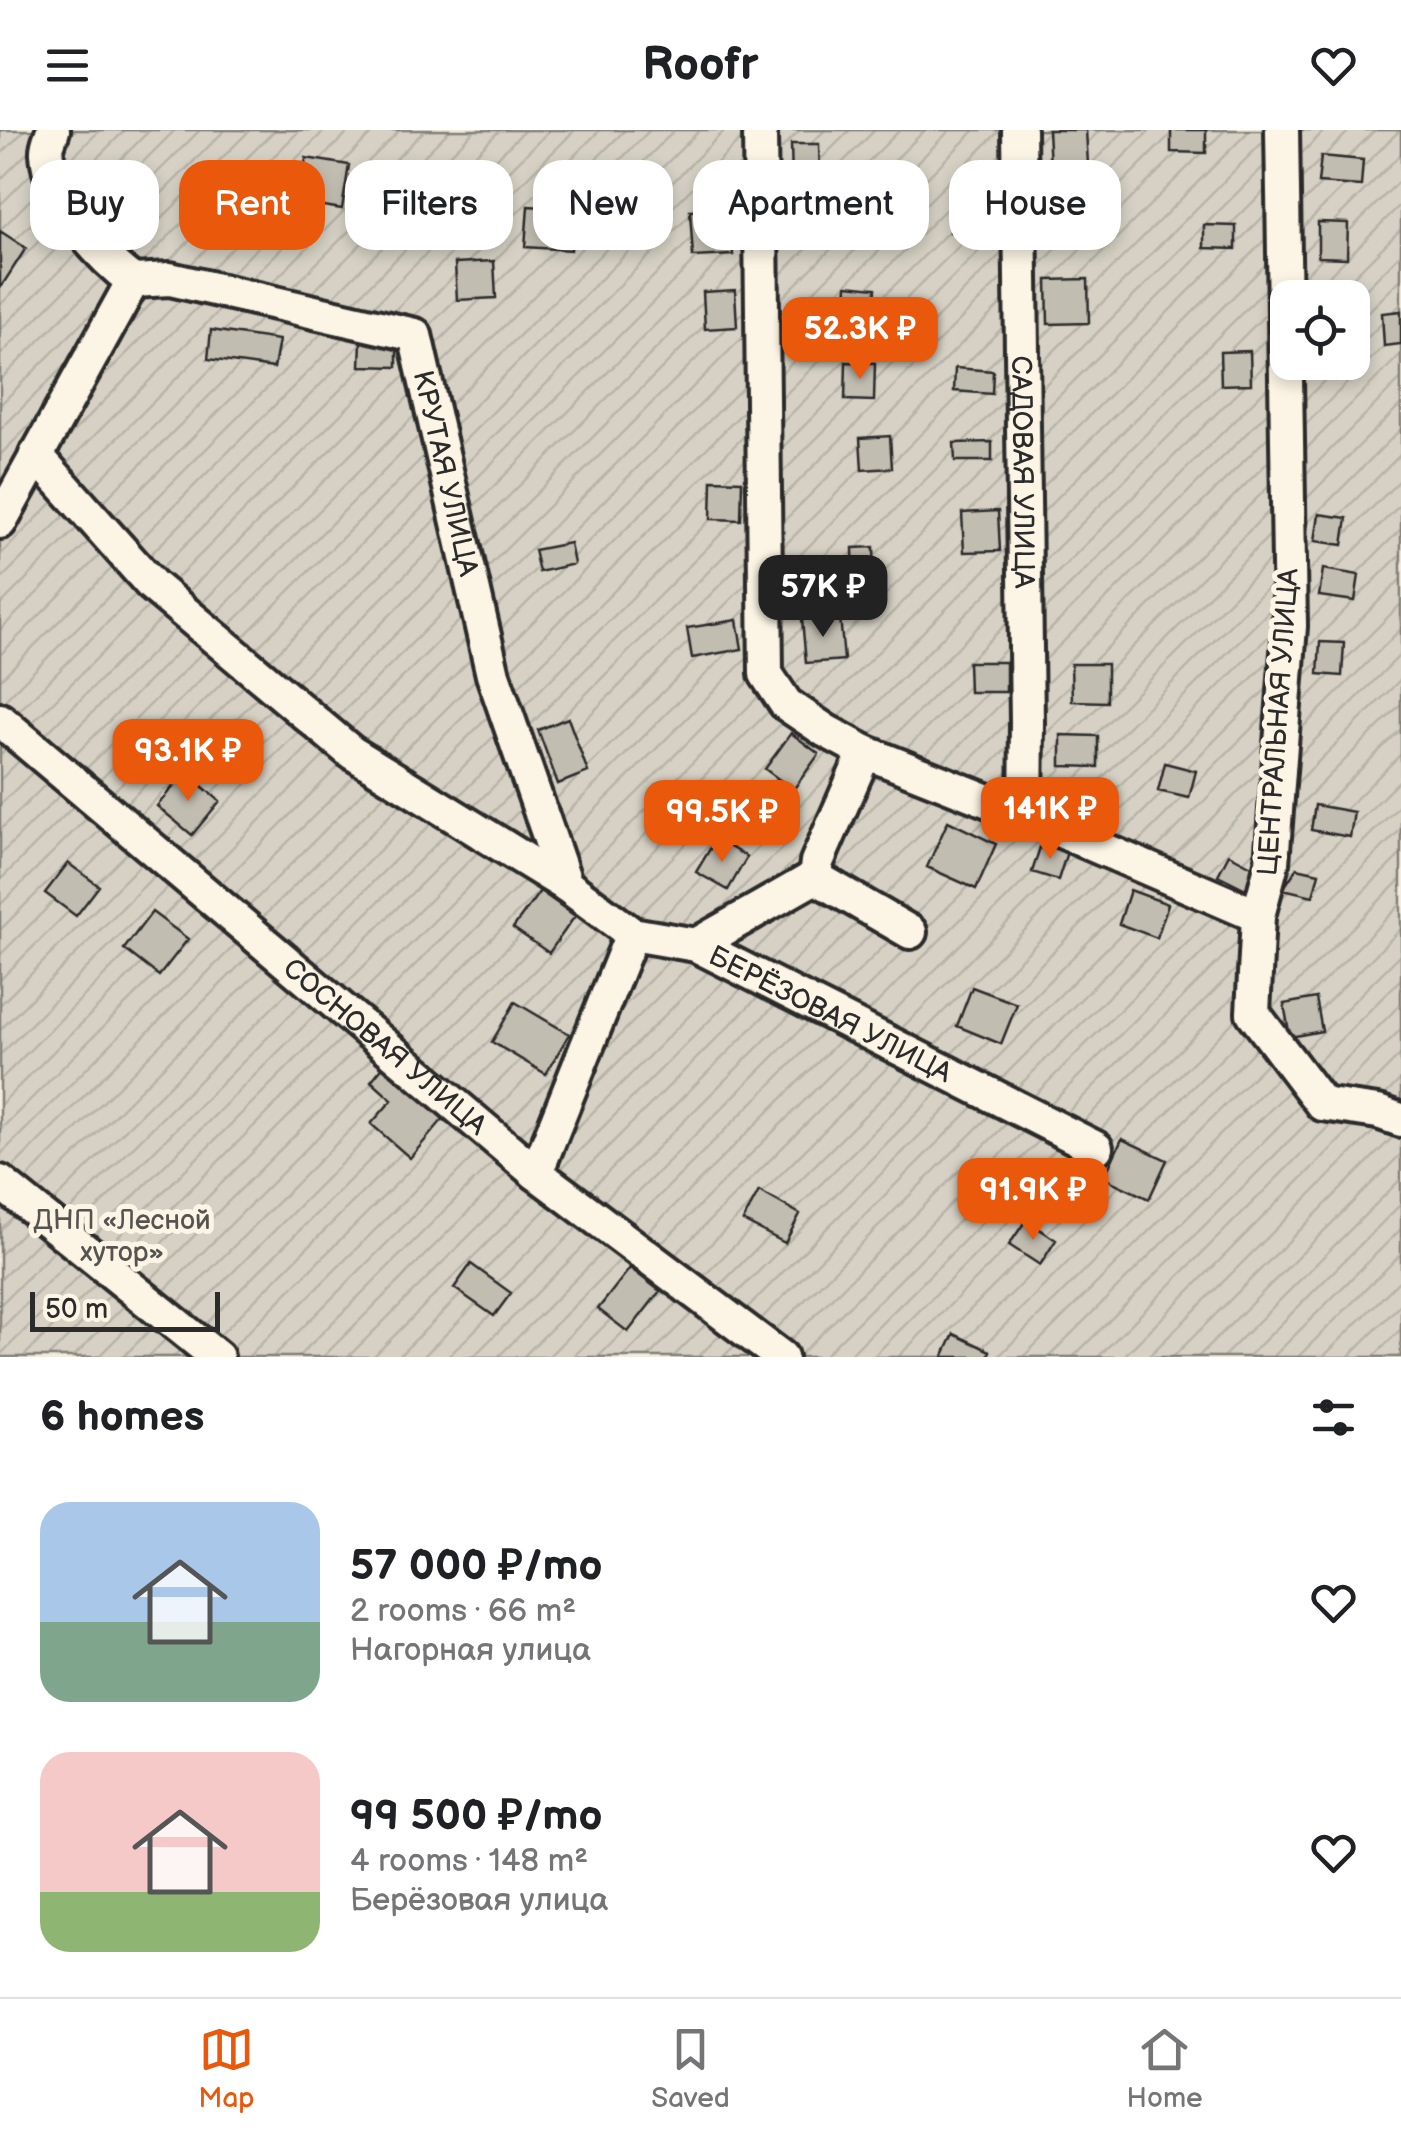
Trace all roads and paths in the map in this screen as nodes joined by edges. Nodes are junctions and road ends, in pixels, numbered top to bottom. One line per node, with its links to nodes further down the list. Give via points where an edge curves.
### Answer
1 (53, 130): 5 (street, via 46,150 58,198)
2 (760, 130): 9 (street, via 766,674 786,704)
3 (1019, 130): 10 (street, САДОВАЯ УЛИЦА)
4 (1282, 130): 13 (street, ЦЕНТРАЛЬНАЯ УЛИЦА, via 1290,626 1272,863)
5 (132, 281): 6 (street); 12 (street, КРУТАЯ УЛИЦА, via 170,279 415,335 493,675)
6 (36, 454): 7 (street); 12 (street, БЕРЁЗОВАЯ УЛИЦА, via 152,585 351,752)
7 (0, 522)
8 (0, 720): 19 (street, СОСНОВАЯ УЛИЦА)
9 (865, 752): 10 (street); 11 (street)
10 (1026, 816): 13 (street)
11 (815, 877): 14 (street); 16 (street)
12 (566, 885): 15 (street, БЕРЁЗОВАЯ УЛИЦА)
13 (1258, 916): 17 (street, ЦЕНТРАЛЬНАЯ УЛИЦА, via 1253,1014 1322,1104)
14 (910, 932)
15 (632, 934): 16 (street, БЕРЁЗОВАЯ УЛИЦА); 19 (street)
16 (696, 944): 18 (street, БЕРЁЗОВАЯ УЛИЦА)
17 (1401, 1120)
18 (1096, 1148)
19 (536, 1173): 22 (street, СОСНОВАЯ УЛИЦА)
20 (0, 1182): 21 (street)
21 (217, 1357)
22 (781, 1357)

